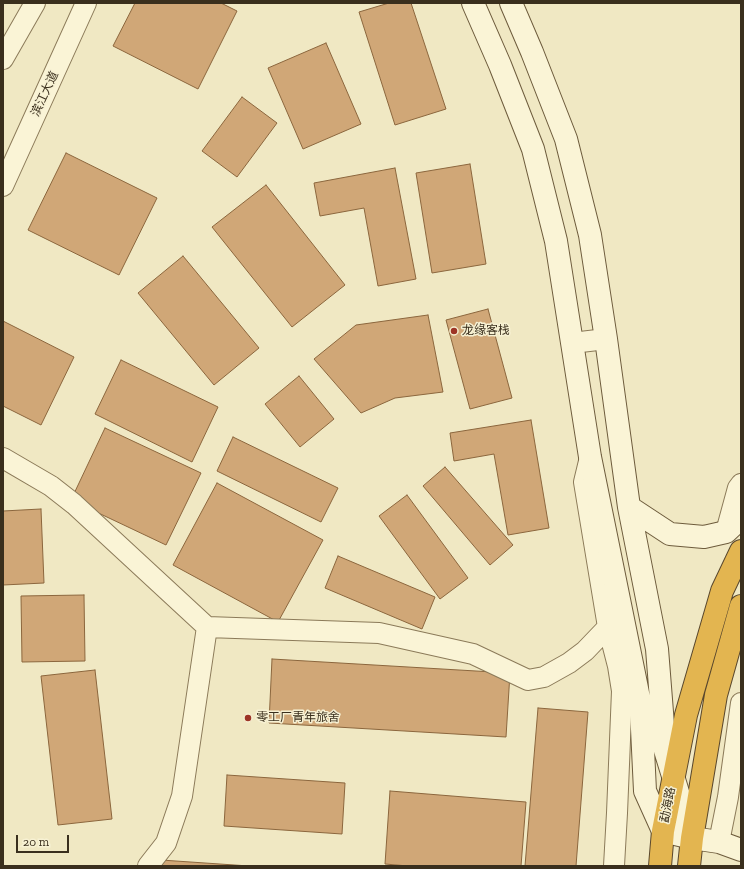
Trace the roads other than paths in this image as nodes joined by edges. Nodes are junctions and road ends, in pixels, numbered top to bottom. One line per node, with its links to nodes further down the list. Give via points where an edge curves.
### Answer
1 (35, 3): 5 (street)
2 (86, 3): 6 (street, 滨江大道)
3 (473, 3): 8 (street, via 533,149 556,241)
4 (511, 3): 7 (street, via 566,138 590,235)
5 (3, 59)
6 (3, 186)
7 (606, 339): 8 (street); 12 (street)
8 (572, 344): 9 (street)
9 (590, 457): 17 (street, via 584,482); 20 (street, via 641,708 645,791)
10 (3, 458): 16 (street, via 51,486 74,504)
11 (741, 484): 13 (street, via 738,488)
12 (629, 507): 13 (street, via 670,534 704,537); 19 (street, via 657,650 665,750)
13 (734, 525)
14 (741, 551): 19 (highway, 勐海路, via 722,591 703,652)
15 (741, 606): 21 (highway, via 716,695)
16 (207, 627): 17 (street, via 379,633 473,654 528,680 544,677 569,663 584,652); 24 (street, via 182,796 166,843)
17 (608, 627): 25 (street, via 622,692)
18 (741, 703): 22 (street)
19 (673, 778): 20 (highway, 勐海路); 21 (street)
20 (663, 831): 21 (street); 26 (highway, 勐海路)
21 (692, 838): 22 (street); 27 (highway)
22 (719, 842): 23 (street)
23 (741, 850)
24 (148, 866)
25 (614, 866)
26 (660, 866)
27 (689, 866)

